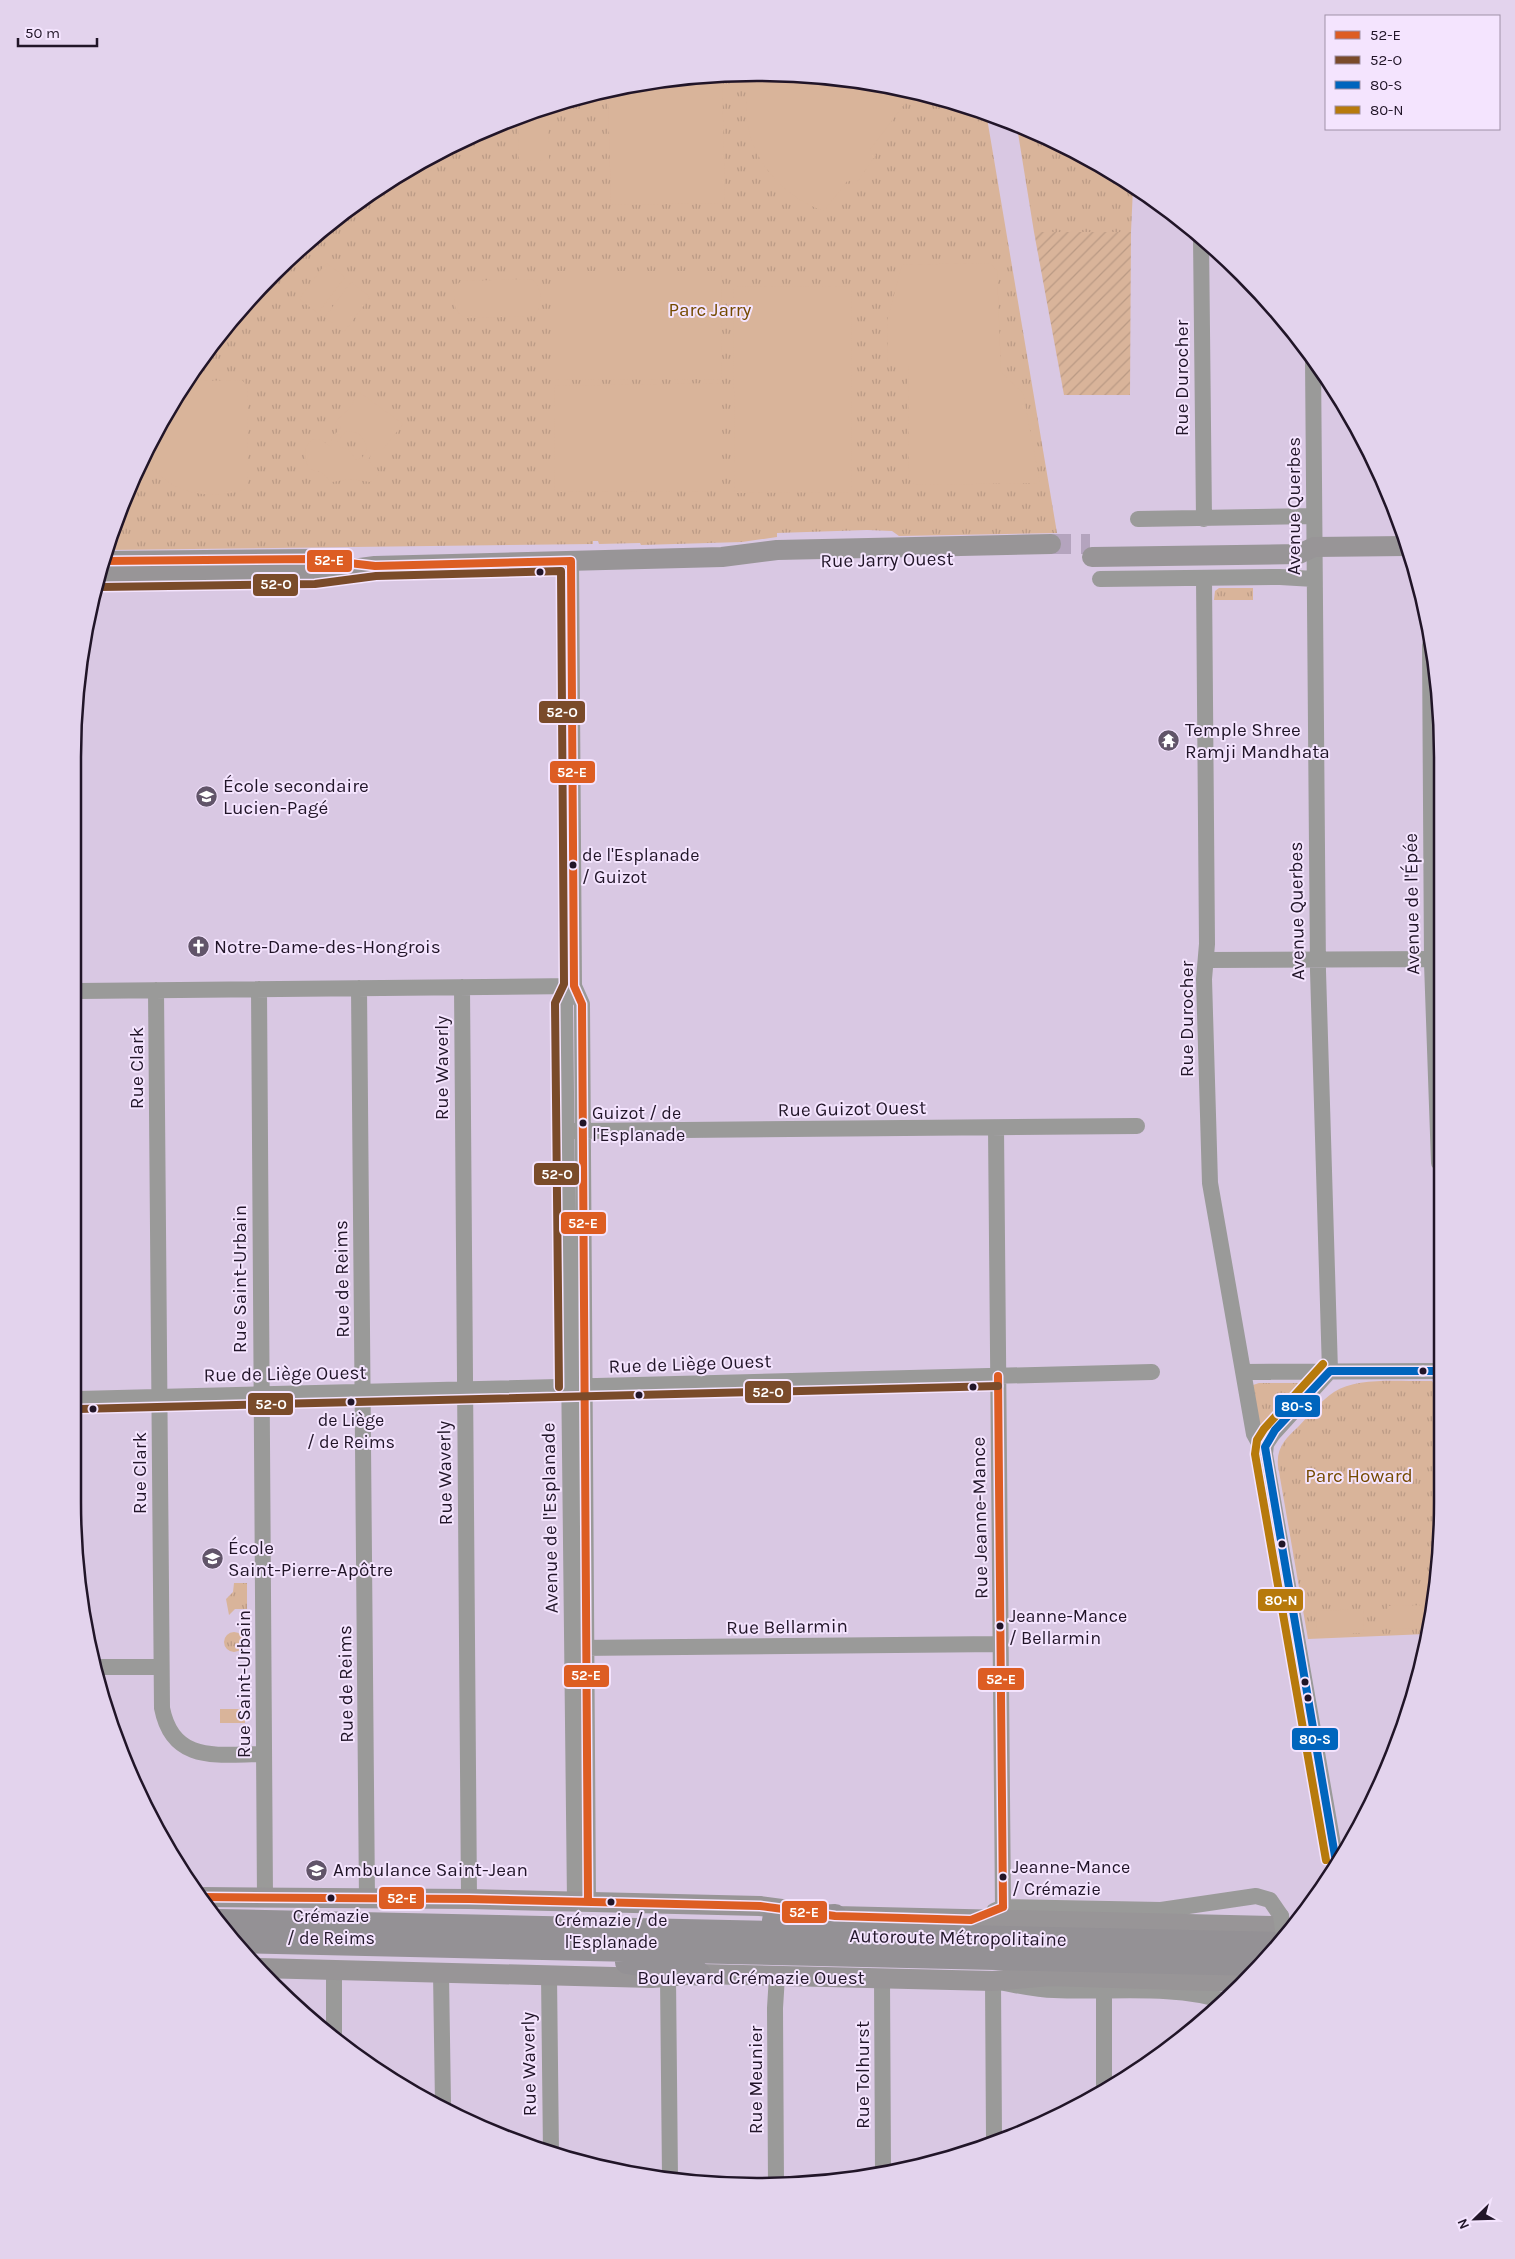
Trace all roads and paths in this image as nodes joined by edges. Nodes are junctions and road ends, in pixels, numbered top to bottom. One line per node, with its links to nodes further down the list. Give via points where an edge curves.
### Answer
1 (1201, 247): 5 (street, Rue Durocher)
2 (1313, 372): 3 (street, Avenue Querbes)
3 (1314, 516): 5 (street); 7 (street, Avenue Querbes)
4 (1138, 519): 5 (street)
5 (1204, 519)
6 (1400, 546): 7 (main road)
7 (1314, 547): 8 (main road, via 1298,541); 16 (street, Avenue Querbes)
8 (1091, 550)
9 (1052, 551): 11 (main road, Rue Jarry Ouest, via 777,563 722,557)
10 (111, 561): 12 (main road, Rue Jarry Ouest, via 315,559)
11 (571, 561): 12 (main road, Rue Jarry Ouest); 23 (street, Avenue de l'Esplanade)
12 (375, 566): 13 (main road, Rue Jarry Ouest, via 315,574)
13 (106, 577)
14 (1204, 578): 15 (street); 16 (street); 20 (street, Rue Durocher)
15 (1100, 579)
16 (1314, 579): 21 (street, Avenue Querbes)
17 (1431, 703): 18 (street, Avenue de l'Épée)
18 (1434, 854)
19 (1434, 959): 21 (street)
20 (1206, 960): 21 (street); 35 (street, Rue Durocher, via 1210,1183)
21 (1318, 960): 32 (street, Avenue Querbes)
22 (462, 986): 23 (street); 24 (street); 39 (street, Rue Waverly)
23 (574, 986): 30 (street, Avenue de l'Esplanade, via 582,1004); 31 (street, Avenue de l'Esplanade, via 565,1003)
24 (359, 988): 25 (street); 40 (street, Rue de Reims)
25 (259, 989): 27 (street); 41 (street, Rue Saint-Urbain)
26 (81, 990): 27 (street)
27 (156, 990): 42 (street, Rue Clark)
28 (1137, 1126): 29 (street, Rue Guizot Ouest)
29 (996, 1128): 30 (street, Rue Guizot Ouest); 36 (street, Rue Jeanne-Mance)
30 (584, 1131): 31 (street, Rue Guizot Ouest); 38 (street, Avenue de l'Esplanade)
31 (567, 1132): 37 (street, Avenue de l'Esplanade)
32 (1330, 1371): 33 (street); 35 (street); 44 (street)
33 (1434, 1371)
34 (1152, 1372): 36 (street, Rue de Liège Ouest)
35 (1244, 1372): 44 (street, Rue Durocher, via 1254,1434)
36 (998, 1376): 38 (street, Rue de Liège Ouest); 45 (street, Rue Jeanne-Mance)
37 (569, 1387): 38 (street, Rue de Liège Ouest); 39 (street, Rue de Liège Ouest); 46 (street, Avenue de l'Esplanade)
38 (586, 1387): 46 (street, Avenue de l'Esplanade)
39 (464, 1389): 40 (street, Rue de Liège Ouest); 54 (street, Rue Waverly)
40 (363, 1392): 41 (street, Rue de Liège Ouest); 53 (street, Rue de Reims)
41 (261, 1395): 42 (street, Rue de Liège Ouest); 49 (street, Rue Saint-Urbain)
42 (160, 1397): 43 (street, Rue de Liège Ouest); 47 (street, Rue Clark)
43 (81, 1399)
44 (1267, 1446): 50 (street)
45 (1001, 1644): 46 (street, Rue Bellarmin); 56 (street, Rue Jeanne-Mance)
46 (579, 1648): 55 (street, Avenue de l'Esplanade)
47 (161, 1667): 48 (street); 49 (street, Rue Clark, via 162,1708 173,1737 194,1752)
48 (102, 1668)
49 (264, 1754): 52 (street, Rue Saint-Urbain)
50 (1334, 1854)
51 (210, 1897): 52 (main road)
52 (265, 1898): 53 (main road)
53 (367, 1900): 54 (main road)
54 (469, 1900): 55 (main road)
55 (582, 1902): 57 (main road, via 772,1906)
56 (1003, 1907): 58 (street); 61 (street, via 1161,1910 1256,1896 1274,1903)
57 (835, 1916): 58 (main road); 60 (highway)
58 (971, 1920): 61 (main road)
59 (229, 1922): 62 (highway, Autoroute Métropolitaine)
60 (598, 1929): 61 (highway, Autoroute Métropolitaine); 62 (highway, Autoroute Métropolitaine)
61 (1280, 1930)
62 (333, 1934): 63 (highway, Autoroute Métropolitaine); 64 (highway, Autoroute Métropolitaine)
63 (243, 1940)
64 (533, 1947): 65 (highway, Autoroute Métropolitaine); 69 (highway)
65 (1251, 1964)
66 (268, 1968): 67 (main road, Boulevard Crémazie Ouest)
67 (334, 1970): 68 (main road, Boulevard Crémazie Ouest); 78 (street)
68 (441, 1973): 70 (main road, Boulevard Crémazie Ouest); 80 (street)
69 (699, 1974): 71 (main road, Boulevard Crémazie Ouest); 72 (main road, Boulevard Crémazie Ouest)
70 (549, 1975): 72 (main road, Boulevard Crémazie Ouest); 82 (street, Rue Waverly)
71 (777, 1976): 73 (main road, Boulevard Crémazie Ouest); 85 (street, Rue Meunier)
72 (668, 1977): 84 (street)
73 (882, 1978): 74 (main road, Boulevard Crémazie Ouest); 83 (street, Rue Tolhurst)
74 (993, 1981): 75 (main road, Boulevard Crémazie Ouest, via 1050,1976); 76 (street, via 1050,1990); 81 (street)
75 (1234, 1982)
76 (1104, 1992): 77 (street, via 1195,1994); 79 (street)
77 (1215, 1999)
78 (334, 2028)
79 (1104, 2082)
80 (443, 2100)
81 (994, 2135)
82 (551, 2145)
83 (883, 2166)
84 (670, 2172)
85 (776, 2177)

